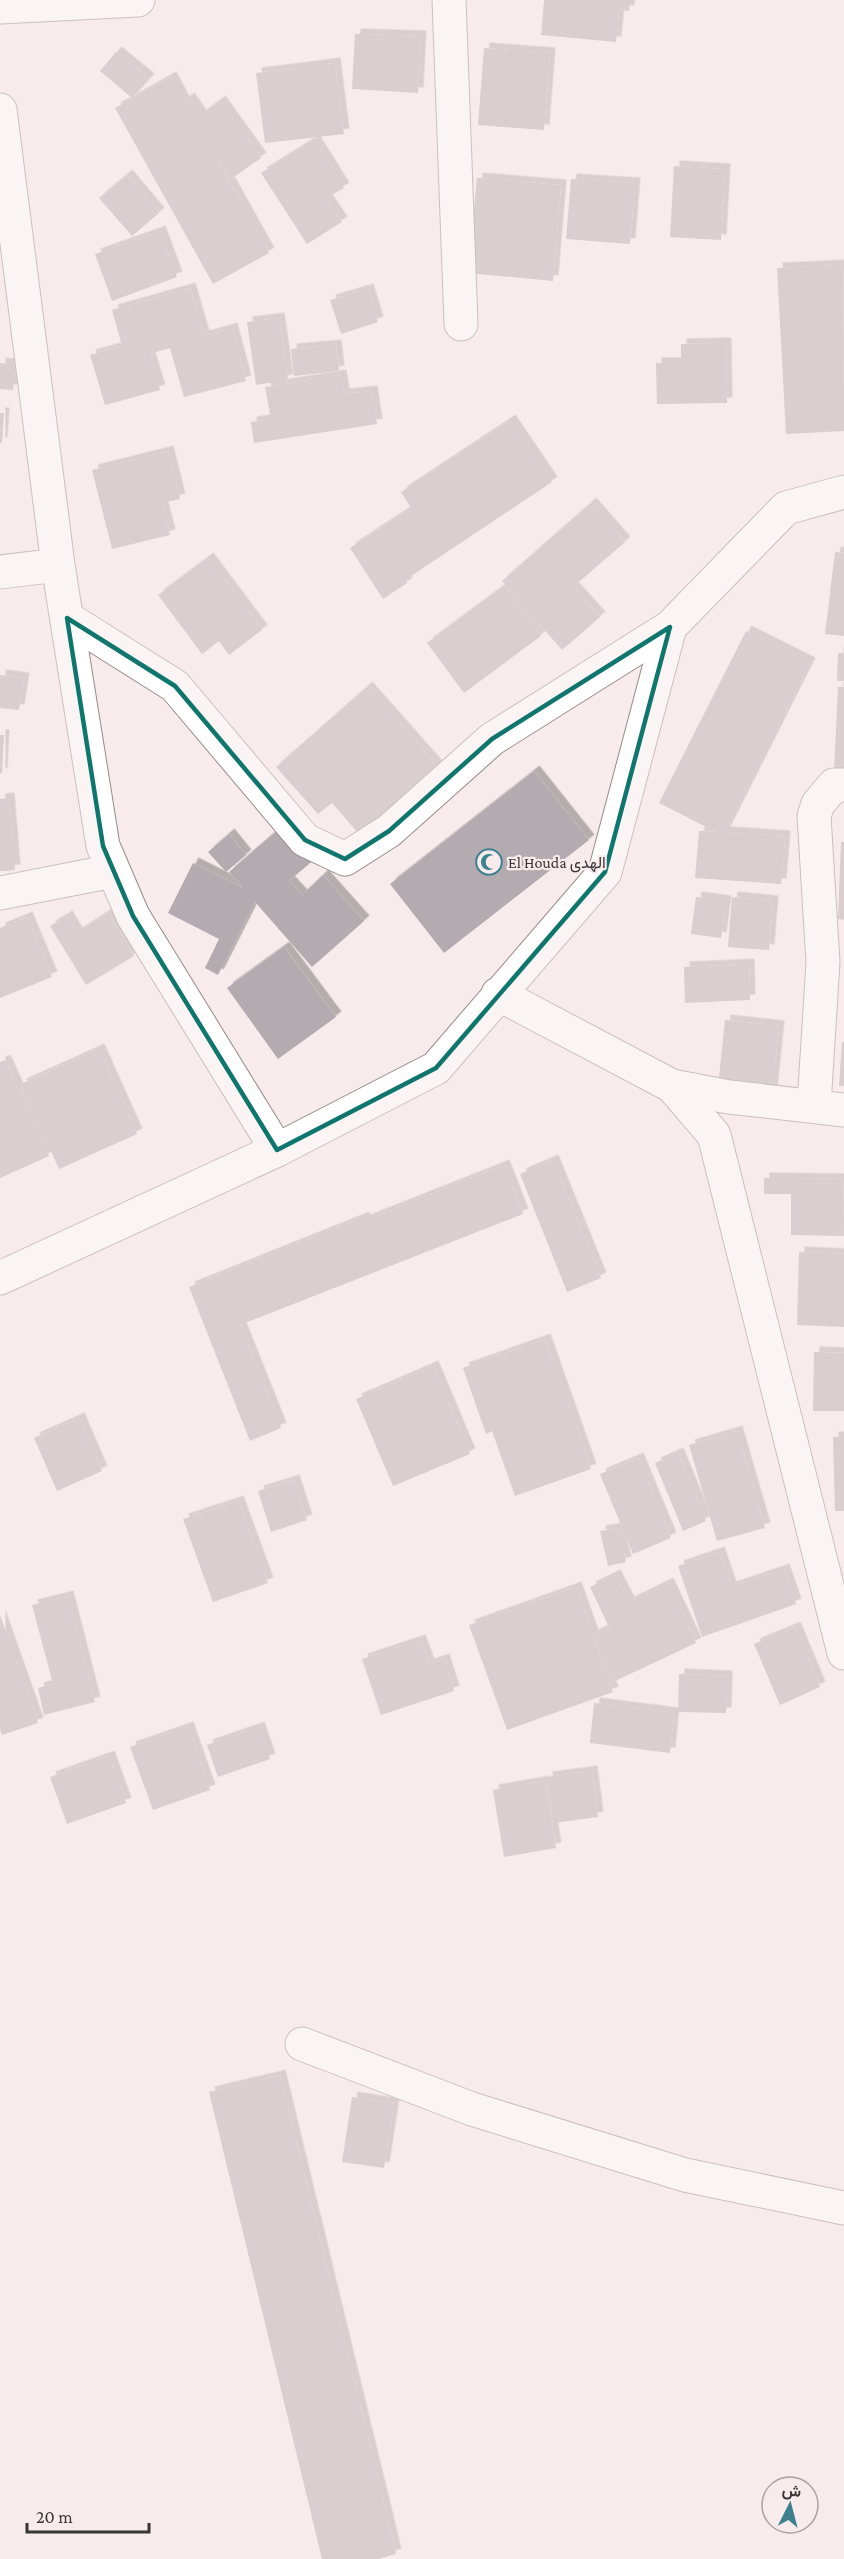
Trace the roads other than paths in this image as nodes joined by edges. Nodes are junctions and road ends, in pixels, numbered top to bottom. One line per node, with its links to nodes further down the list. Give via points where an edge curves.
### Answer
1 (138, 0): 3 (street)
2 (449, 0): 6 (street)
3 (0, 6)
4 (0, 110): 5 (street)
5 (9, 261): 8 (street)
6 (461, 324)
7 (844, 492): 11 (street, via 786,508)
8 (58, 565): 9 (street); 10 (street)
9 (0, 572)
10 (67, 618): 11 (street, via 175,686 305,840 345,859 389,831 492,739); 13 (street, via 103,846)
11 (670, 627): 15 (street, via 605,872)
12 (844, 785): 17 (street, via 830,789 814,816)
13 (112, 871): 14 (street); 18 (street, via 133,916)
14 (0, 893)
15 (498, 994): 16 (street); 18 (street, via 436,1068)
16 (672, 1086): 17 (street); 20 (street, via 714,1135)
17 (829, 1108)
18 (277, 1150): 19 (street)
19 (0, 1278)
20 (832, 1552): 21 (street)
21 (844, 1653)
22 (302, 2044): 23 (street, via 472,2109 685,2175)
23 (844, 2208)

